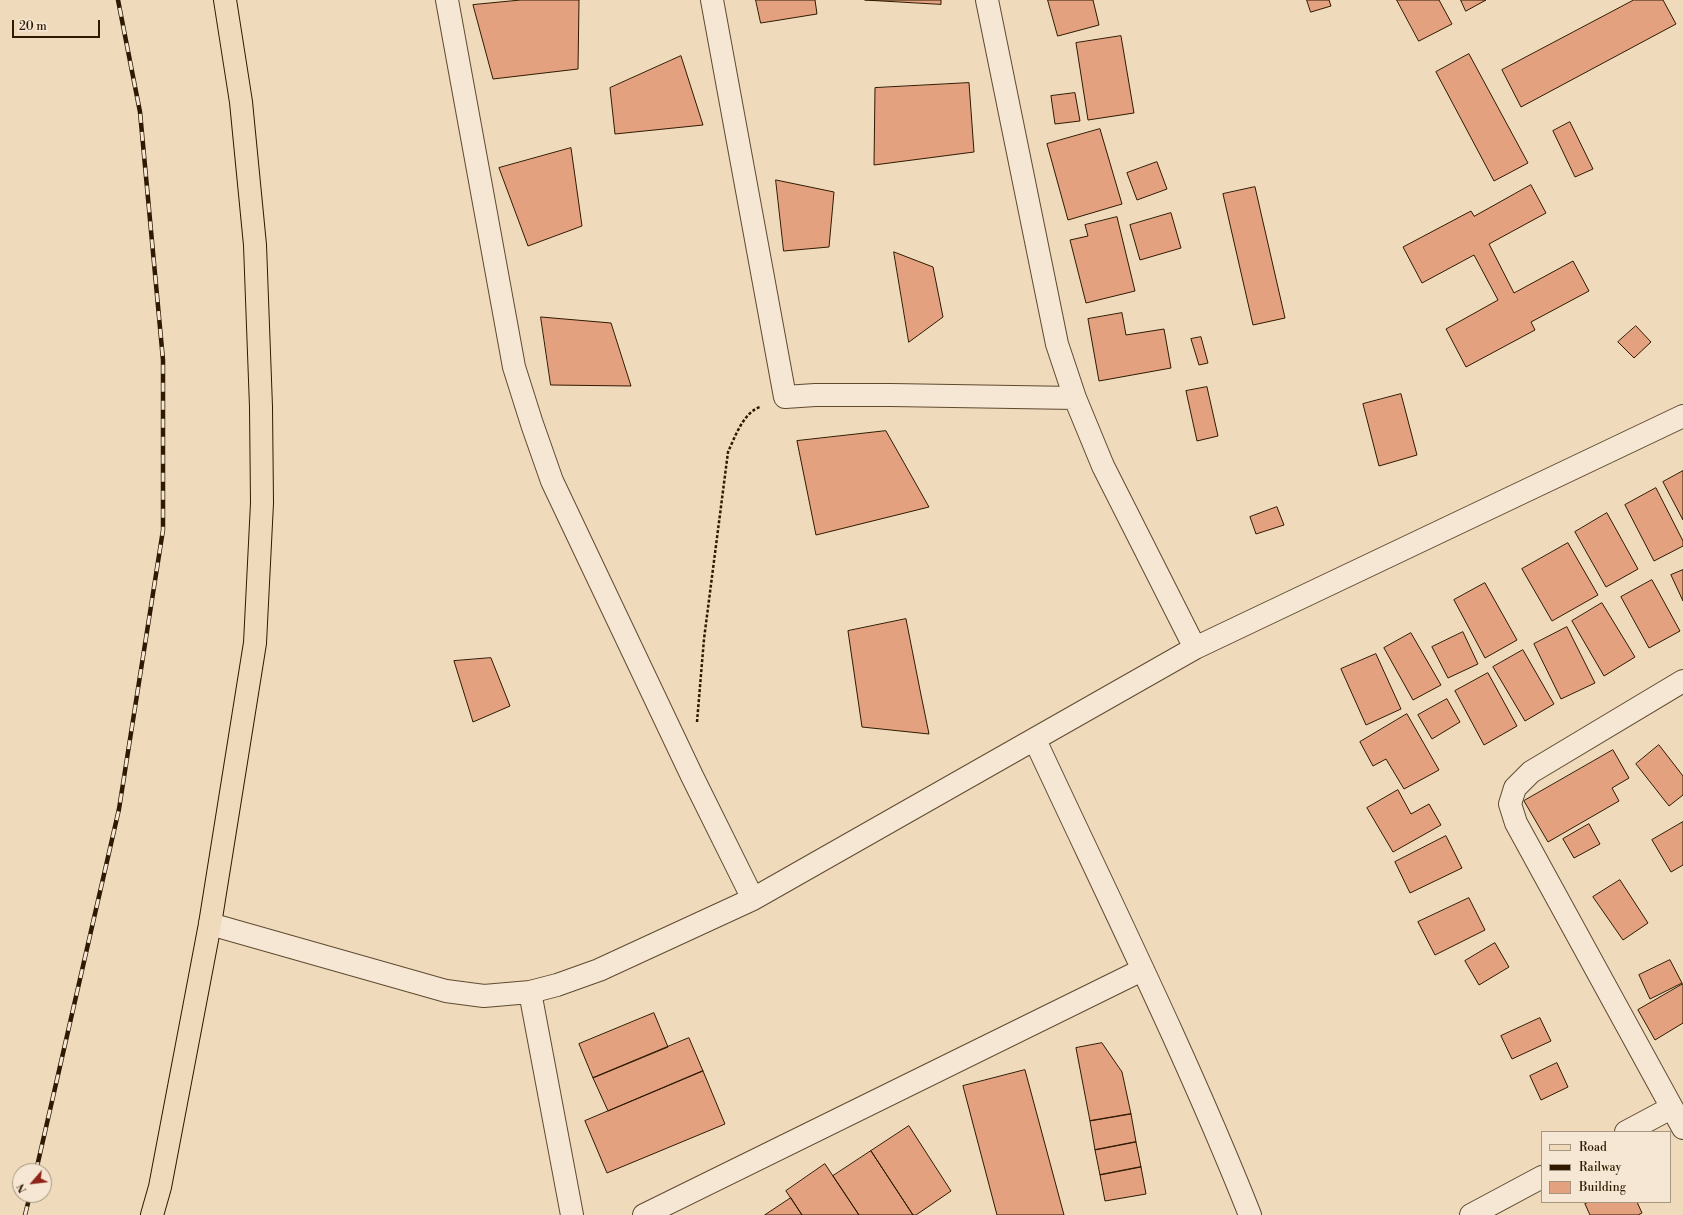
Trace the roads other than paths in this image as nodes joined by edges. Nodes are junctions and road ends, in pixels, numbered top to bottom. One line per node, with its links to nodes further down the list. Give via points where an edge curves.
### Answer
1 (226, 0): 11 (main road, via 241,102 255,245 262,503 255,643)
2 (447, 0): 10 (street, via 514,367 532,424 552,481)
3 (712, 0): 5 (street, via 785,398 814,395)
4 (987, 0): 5 (street, via 1057,344)
5 (1075, 398): 7 (street, via 1103,466)
6 (1683, 416): 7 (street)
7 (1195, 648): 9 (street)
8 (1683, 681): 14 (street, via 1530,772 1515,788 1510,804 1516,823)
9 (1035, 740): 10 (street); 12 (street)
10 (753, 899): 13 (street, via 599,970)
11 (210, 924): 13 (street, via 446,991 484,996); 19 (main road, via 160,1187)
12 (1142, 970): 21 (street); 22 (street)
13 (530, 992): 20 (street)
14 (1671, 1108): 15 (street); 16 (street)
15 (1683, 1128)
16 (1628, 1131)
17 (1541, 1178): 18 (street)
18 (1473, 1214)
19 (152, 1215)
20 (572, 1215)
21 (644, 1215)
22 (1250, 1215)

